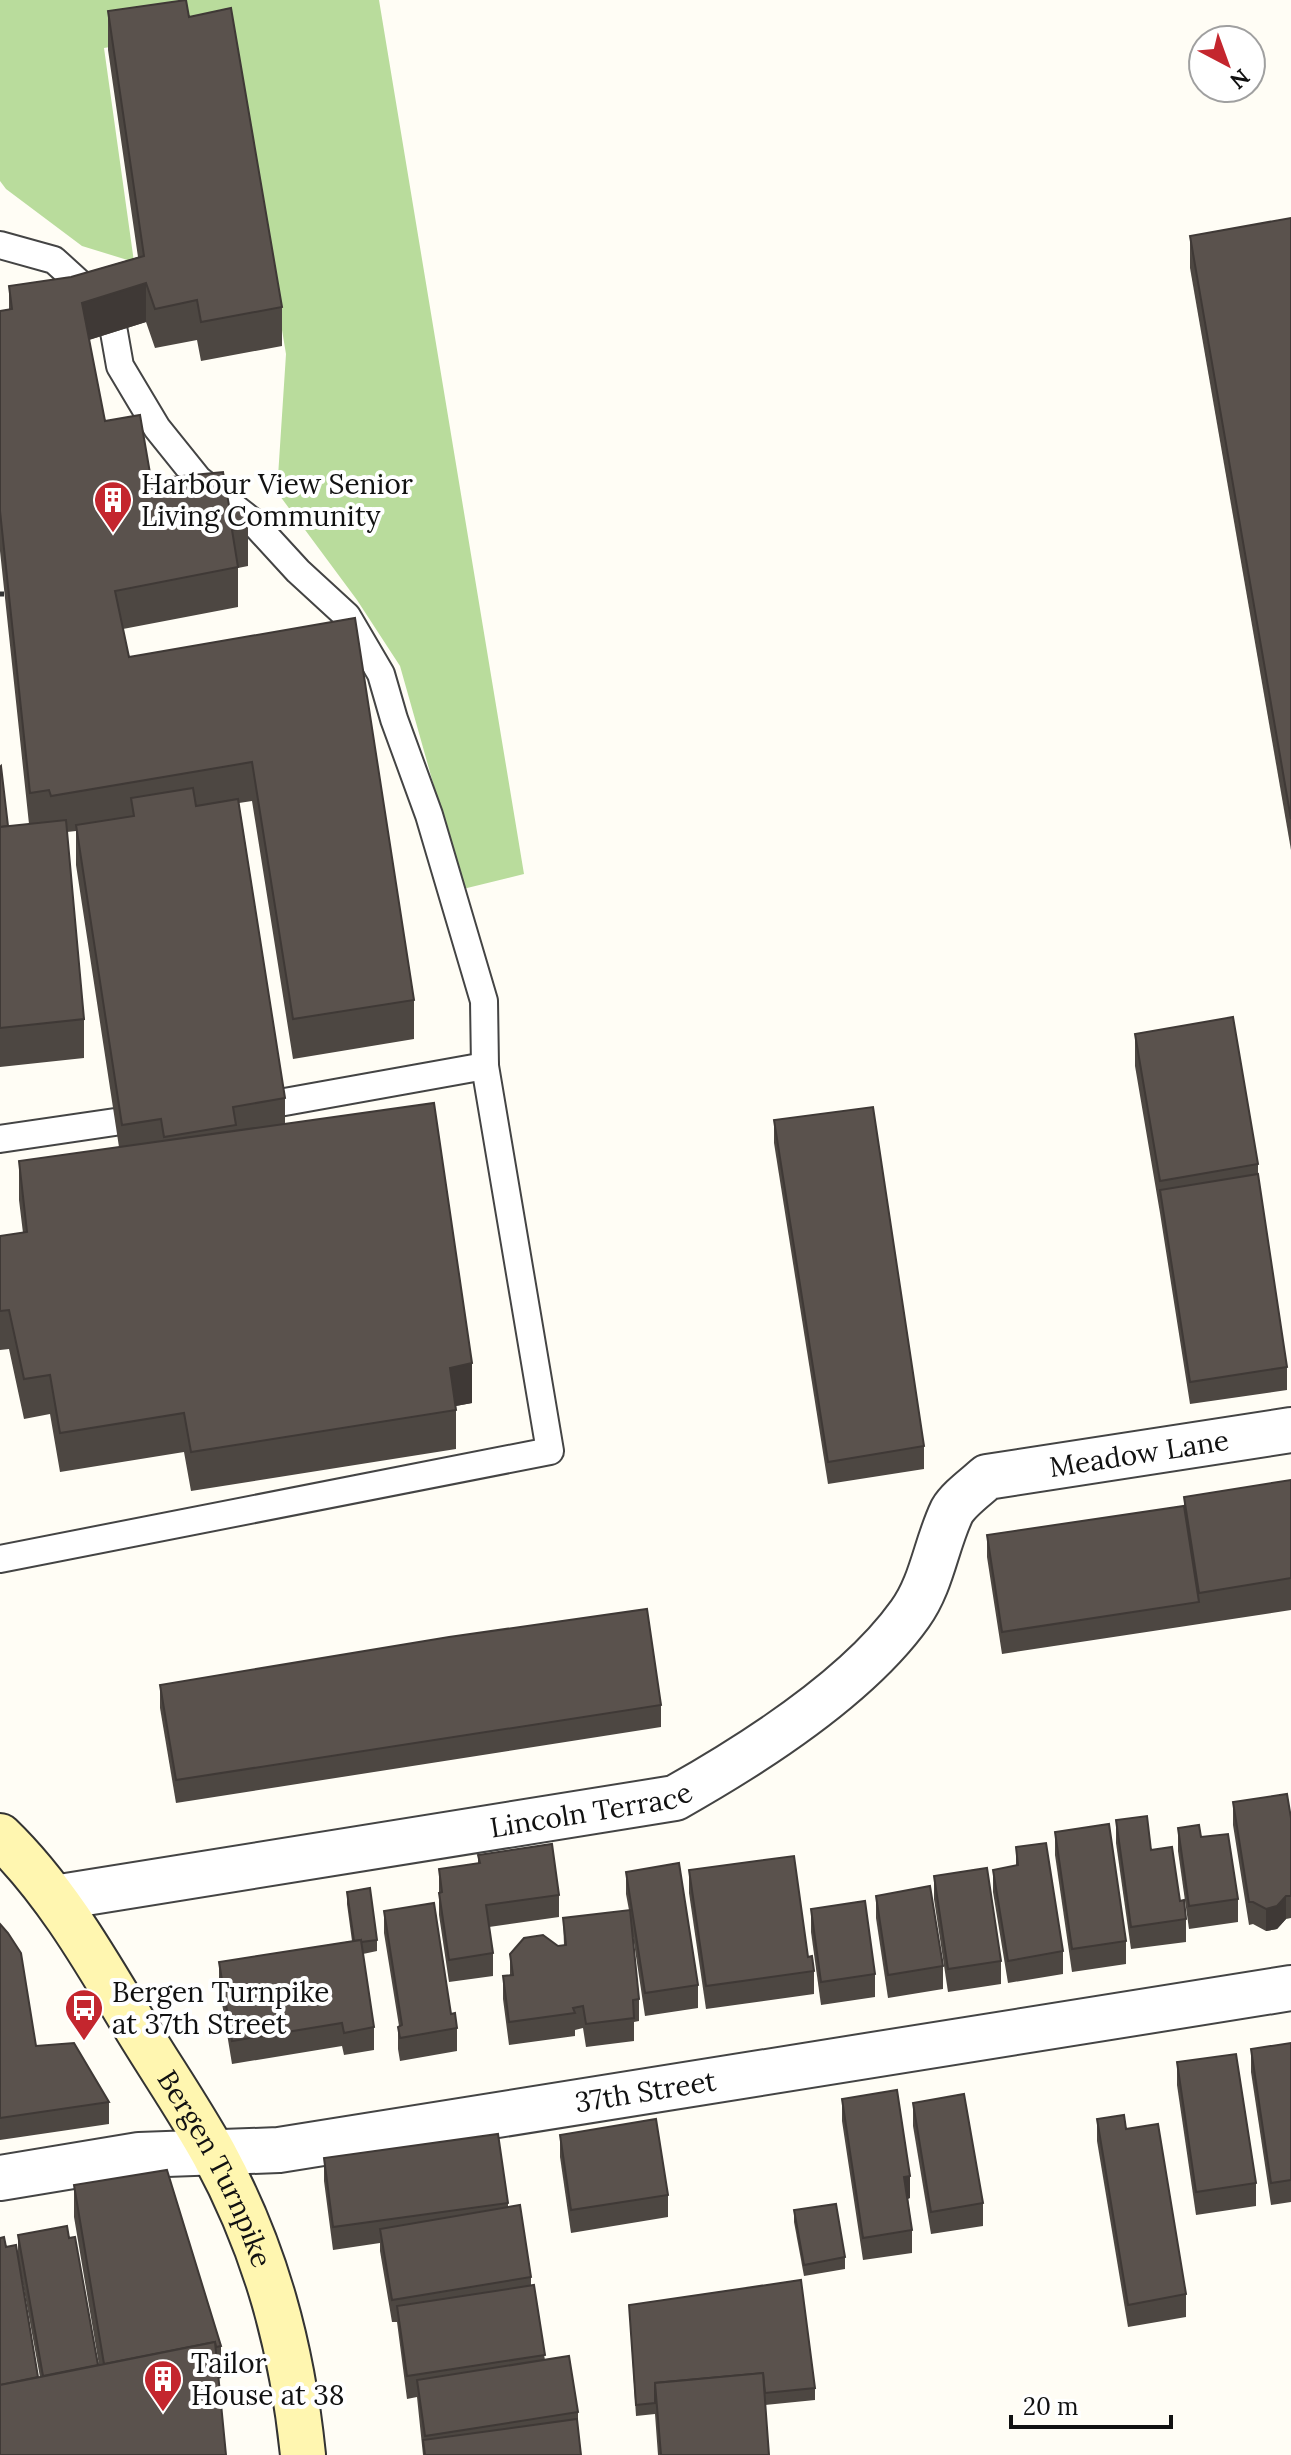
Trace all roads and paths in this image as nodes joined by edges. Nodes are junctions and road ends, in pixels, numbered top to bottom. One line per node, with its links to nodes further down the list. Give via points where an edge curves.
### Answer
1 (0, 245): 2 (lane, via 54,260)
2 (104, 306)
3 (114, 332): 4 (lane, via 120,366 157,428 198,479 253,522 347,616 381,674 484,1001)
4 (485, 1066): 5 (lane); 10 (lane, via 550,1451)
5 (279, 1103)
6 (115, 1122): 7 (lane)
7 (0, 1139)
8 (1291, 1430): 9 (street, Meadow Lane)
9 (987, 1477): 12 (street, Lincoln Terrace, via 953,1509 912,1611 885,1645 786,1728 675,1798)
10 (0, 1559)
11 (0, 1836): 12 (main road, Bergen Turnpike)
12 (54, 1898): 14 (main road, Bergen Turnpike)
13 (1291, 1988): 14 (street, 37th Street, via 279,2150)
14 (214, 2154): 15 (street, 37th Street, via 139,2155); 16 (main road, Bergen Turnpike, via 275,2299)
15 (0, 2178)
16 (303, 2455)

